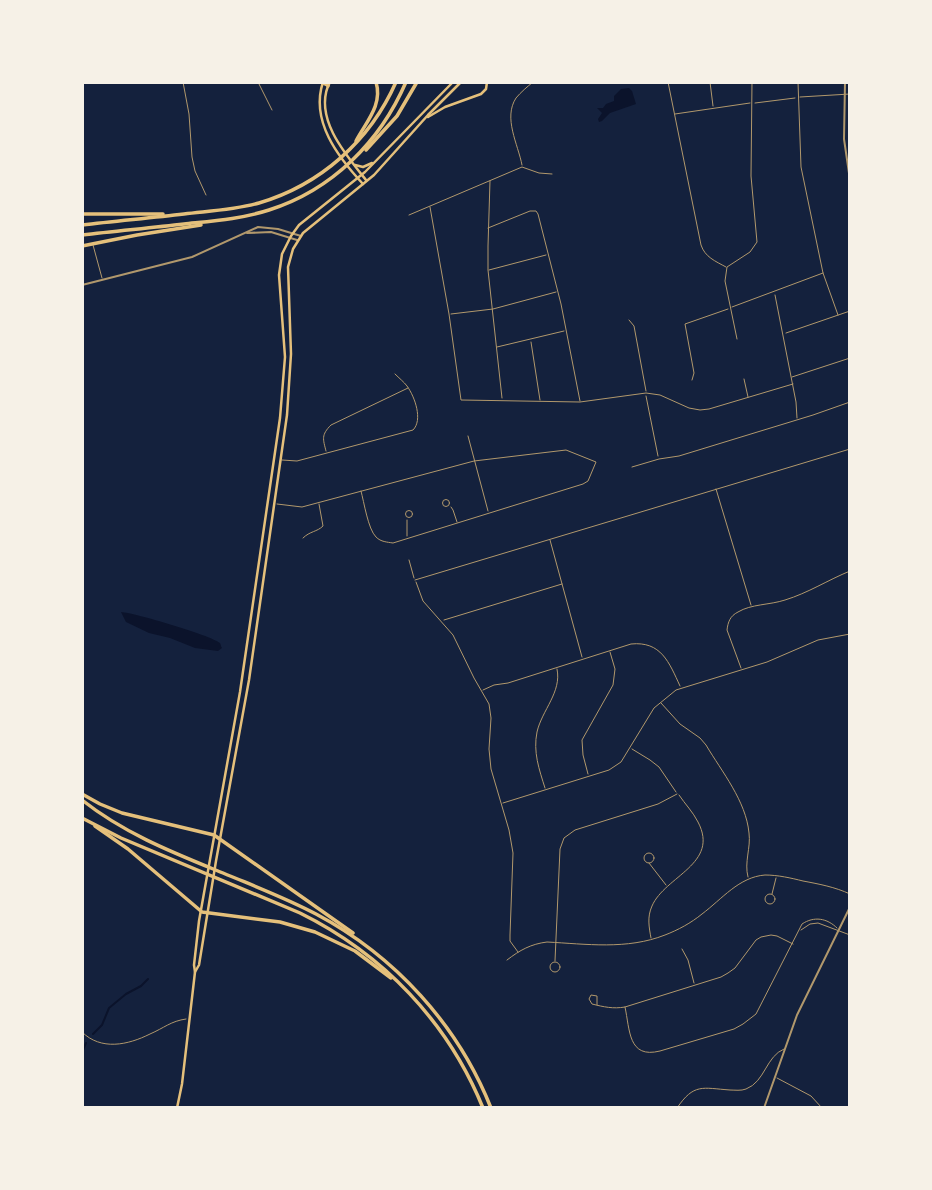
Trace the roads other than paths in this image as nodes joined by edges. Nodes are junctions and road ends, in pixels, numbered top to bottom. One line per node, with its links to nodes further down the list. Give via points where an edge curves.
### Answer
1 (183, 82): 37 (street, via 192,157)
2 (258, 82): 22 (street)
3 (376, 82): 25 (highway, via 375,108)
4 (396, 82): 25 (highway, via 376,119)
5 (406, 82): 26 (highway, via 389,115)
6 (417, 82): 26 (highway, via 397,116)
7 (453, 82): 27 (main road)
8 (461, 82): 24 (main road)
9 (487, 82): 24 (main road, via 481,94)
10 (533, 82): 29 (street, via 517,97 511,113)
11 (668, 82): 23 (street)
12 (710, 82): 21 (street)
13 (752, 82): 20 (street)
14 (798, 82): 19 (street)
15 (845, 82): 17 (street)
16 (324, 83): 28 (main road, via 327,116); 33 (main road, via 319,96 321,116 336,152)
17 (845, 94): 18 (street); 19 (street); 32 (street, via 844,139)
18 (850, 94)
19 (797, 97): 20 (street); 53 (street, via 801,167)
20 (752, 103): 21 (street); 51 (street, via 751,176 757,242)
21 (713, 109): 23 (street)
22 (272, 110)
23 (675, 114): 51 (street, via 704,253)
24 (423, 121): 34 (main road)
25 (352, 148): 42 (highway, via 302,185 264,201)
26 (358, 155): 43 (highway, via 309,192 278,207)
27 (377, 160): 28 (main road, via 363,167); 31 (main road)
28 (352, 162): 31 (main road)
29 (522, 167): 30 (street); 35 (street)
30 (552, 174)
31 (362, 175): 33 (main road); 34 (main road)
32 (850, 177)
33 (358, 178): 36 (main road); 47 (main road)
34 (367, 181): 36 (main road)
35 (490, 181): 39 (street); 45 (street)
36 (363, 185): 48 (main road)
37 (206, 195)
38 (82, 206): 54 (street)
39 (430, 207): 41 (street); 63 (street)
40 (82, 214): 42 (highway)
41 (409, 215)
42 (168, 216): 44 (highway)
43 (211, 221): 46 (highway); 49 (highway)
44 (82, 225)
45 (488, 228): 50 (street, via 536,211); 52 (street)
46 (82, 235)
47 (291, 235): 48 (street); 54 (street, via 262,227 193,257); 55 (main road, via 281,258)
48 (299, 238): 57 (main road, via 288,264)
49 (83, 246)
50 (548, 255): 52 (street); 58 (street)
51 (727, 267): 60 (street)
52 (488, 270): 61 (street)
53 (823, 273): 59 (street); 64 (street)
54 (102, 280): 56 (street)
55 (279, 282): 57 (main road); 71 (main road)
56 (82, 285)
57 (288, 289): 72 (main road)
58 (558, 292): 61 (street); 66 (street)
59 (774, 293): 60 (street); 67 (street)
60 (731, 308): 69 (street); 77 (street, via 685,324)
61 (493, 309): 63 (street); 70 (street)
62 (850, 311): 64 (street)
63 (449, 314): 82 (street, via 461,400)
64 (838, 315): 67 (street)
65 (629, 320): 80 (street)
66 (566, 330): 68 (street); 84 (street)
67 (783, 334): 75 (street)
68 (530, 339): 70 (street); 83 (street)
69 (737, 340)
70 (496, 347): 82 (street)
71 (285, 352): 72 (main road); 88 (main road)
72 (291, 352): 86 (main road)
73 (850, 358): 75 (street)
74 (395, 374): 79 (street)
75 (791, 377): 78 (street)
76 (744, 379): 81 (street)
77 (692, 380)
78 (793, 384): 81 (street); 87 (street)
79 (409, 388): 91 (street, via 331,425 323,439); 91 (street, via 416,427)
80 (646, 393): 81 (street, via 700,410); 84 (street); 93 (street)
81 (748, 397)
82 (502, 401): 83 (street)
83 (541, 402): 84 (street)
84 (580, 402)
85 (850, 402): 87 (street)
86 (286, 420): 88 (main road); 94 (main road)
87 (797, 420): 93 (street)
88 (279, 425): 92 (main road)
89 (468, 436): 95 (street)
90 (850, 449): 97 (street)
91 (327, 453): 94 (street)
92 (274, 457): 94 (street); 99 (main road)
93 (659, 459): 96 (street)
94 (280, 460): 101 (main road)
95 (474, 461): 98 (street); 103 (street); 103 (street, via 566,450 596,463 583,484)
96 (632, 467)
97 (716, 489): 108 (street); 113 (street)
98 (361, 491): 100 (street); 107 (street, via 375,537 393,543)
99 (268, 503): 101 (street); 115 (main road)
100 (318, 503): 101 (street, via 299,507); 106 (street, via 323,526)
101 (274, 504): 117 (main road)
102 (449, 505): 105 (street)
103 (489, 513): 105 (street)
104 (408, 517): 107 (street)
105 (457, 523): 107 (street)
106 (303, 538)
107 (407, 538)
108 (550, 540): 111 (street); 112 (street)
109 (409, 560): 111 (street)
110 (850, 571): 113 (street, via 794,597)
111 (415, 580): 114 (street, via 423,601)
112 (562, 584): 114 (street); 119 (street)
113 (751, 608): 121 (street, via 733,615 728,624)
114 (442, 621): 123 (street)
115 (249, 634): 117 (main road); 125 (main road)
116 (850, 634): 121 (street, via 818,640)
117 (256, 635): 126 (main road)
118 (610, 651): 119 (street); 122 (street, via 641,643 657,648); 131 (street, via 613,685 582,740)
119 (583, 659): 120 (street)
120 (557, 668): 123 (street); 133 (street, via 559,684 540,720 535,743)
121 (742, 670): 122 (street)
122 (681, 688): 124 (street)
123 (482, 691): 137 (street, via 490,710 491,769)
124 (660, 702): 129 (street); 144 (street, via 706,745 740,802 749,834)
125 (232, 736): 126 (main road); 127 (main road)
126 (239, 737): 128 (main road)
127 (231, 741): 128 (main road); 130 (main road)
128 (238, 743): 132 (main road)
129 (630, 748): 131 (street, via 616,767); 135 (street, via 659,767)
130 (226, 769): 132 (main road); 140 (main road)
131 (589, 776): 133 (street)
132 (232, 778): 141 (main road)
133 (545, 790): 137 (street)
134 (82, 794): 140 (highway, via 116,811)
135 (677, 794): 145 (street, via 699,823 703,840 696,861); 154 (street, via 564,838)
136 (82, 800): 155 (highway, via 146,840 301,906)
137 (502, 804): 158 (street, via 513,853 510,942)
138 (82, 818): 139 (highway)
139 (94, 825): 149 (highway); 162 (highway, via 310,919 356,946)
140 (214, 835): 141 (highway); 149 (main road)
141 (220, 838): 150 (main road); 155 (highway)
142 (649, 863): 145 (street)
143 (777, 876): 144 (street); 146 (street); 147 (street)
144 (749, 879): 153 (street, via 692,921)
145 (667, 886): 153 (street, via 649,914)
146 (772, 894)
147 (850, 894)
148 (850, 907): 151 (street)
149 (201, 912): 150 (highway); 161 (main road)
150 (207, 914): 161 (main road); 162 (highway, via 311,930 355,951)
151 (838, 930): 152 (street); 156 (street, via 810,924); 168 (street)
152 (850, 935)
153 (652, 940): 154 (street)
154 (556, 942): 158 (street); 160 (street)
155 (362, 943): 174 (highway, via 404,978 439,1017)
156 (793, 944): 163 (street, via 777,936 761,937 729,973); 165 (street, via 756,1014 734,1029 651,1054 635,1047)
157 (682, 949): 163 (street)
158 (517, 951): 159 (street)
159 (507, 960)
160 (555, 961)
161 (195, 972): 166 (main road)
162 (399, 983): 173 (highway, via 449,1043)
163 (695, 985): 165 (street)
164 (597, 1005): 165 (street)
165 (625, 1007)
166 (190, 1018): 167 (street, via 114,1045 97,1042); 172 (main road)
167 (82, 1031)
168 (784, 1049): 169 (street); 170 (street)
169 (772, 1059): 170 (street); 175 (street, via 751,1087 739,1091 701,1088 684,1097)
170 (780, 1061): 171 (street)
171 (775, 1077): 176 (street); 177 (street, via 811,1096)
172 (177, 1108)
173 (483, 1108)
174 (491, 1108)
175 (677, 1108)
176 (764, 1108)
177 (822, 1108)

